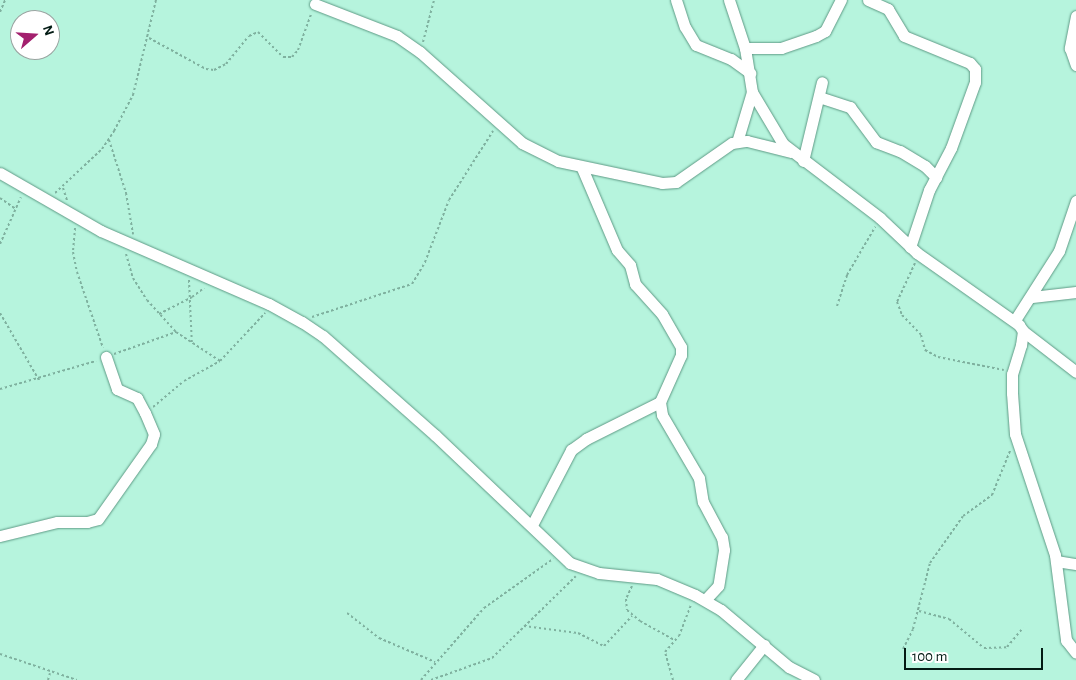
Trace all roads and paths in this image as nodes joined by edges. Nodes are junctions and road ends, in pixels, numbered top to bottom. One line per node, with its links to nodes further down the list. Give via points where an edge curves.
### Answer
1 (5, 0): 9 (path)
2 (156, 0): 11 (path)
3 (434, 0): 13 (path)
4 (676, 0): 15 (street, via 685,27 696,45 731,59)
5 (729, 0): 12 (street)
6 (841, 0): 12 (street, via 825,31 816,36 781,48)
7 (868, 0): 26 (street, via 888,9 904,36 975,69 975,82 951,148)
8 (315, 4): 11 (path, via 298,50 292,57 284,57 258,32 249,36 220,69 206,69); 13 (street, via 374,25)
9 (0, 12)
10 (1076, 16): 14 (street, via 1070,48)
11 (149, 38): 20 (path, via 133,95)
12 (745, 48): 15 (street)
13 (420, 52): 19 (street)
14 (1076, 65)
15 (750, 73): 17 (street)
16 (822, 82): 18 (street)
17 (752, 92): 21 (street); 22 (street, via 777,136)
18 (819, 97): 23 (street); 26 (street, via 850,107 876,142 909,156)
19 (498, 122): 24 (street, via 522,143); 48 (path, via 448,200 425,262 412,284 322,311)
20 (109, 140): 29 (path, via 76,176); 36 (path, via 126,193)
21 (737, 142): 22 (street); 24 (street, via 725,145 676,182 662,183)
22 (791, 152): 23 (street)
23 (803, 161): 32 (street)
24 (582, 168): 58 (street, via 617,250 634,272 636,284 662,314 681,347)
25 (0, 173): 27 (street)
26 (936, 177): 37 (street, via 916,224)
27 (25, 188): 29 (street); 31 (path)
28 (0, 198): 31 (path)
29 (44, 200): 33 (street)
30 (1076, 201): 41 (street, via 1059,251)
31 (16, 208): 35 (path)
32 (880, 218): 37 (street); 44 (path, via 847,275)
33 (78, 219): 34 (street); 52 (path, via 73,236 77,272)
34 (123, 242): 36 (street); 46 (path, via 133,278)
35 (0, 244)
36 (135, 246): 38 (street)
37 (914, 250): 47 (street); 55 (path, via 897,302 902,314 920,335 925,350 938,357 1002,369)
38 (184, 266): 39 (street); 42 (path)
39 (212, 279): 42 (path); 43 (street)
40 (1076, 292): 41 (street)
41 (1032, 296): 47 (street)
42 (192, 297): 46 (path); 51 (path)
43 (269, 304): 48 (street); 53 (path, via 266,313)
44 (837, 306)
45 (0, 313): 56 (path)
46 (159, 314): 50 (path)
47 (1015, 320): 49 (street)
48 (302, 322): 61 (street, via 338,348)
49 (1023, 331): 54 (street); 55 (street)
50 (176, 332): 51 (path); 52 (path)
51 (192, 345): 53 (path)
52 (106, 357): 56 (path); 59 (street, via 117,389 137,398)
53 (220, 361): 59 (path, via 180,384)
54 (1076, 372)
55 (1012, 374): 60 (street)
56 (39, 380): 57 (path)
57 (0, 389)
58 (660, 402): 61 (street, via 586,439 571,450); 68 (street, via 662,415 694,465 703,502 722,537 724,550 718,586)
59 (145, 413): 62 (street, via 154,434 151,444 98,519 57,522)
60 (1015, 434): 64 (street); 69 (path, via 992,495 963,516 930,563)
61 (532, 525): 63 (street)
62 (0, 536)
63 (559, 555): 66 (street); 79 (path, via 484,608)
64 (1056, 561): 65 (street); 77 (street, via 1063,596 1064,633)
65 (1076, 564)
66 (582, 568): 67 (street, via 599,573); 72 (path, via 565,590)
67 (638, 575): 68 (street, via 674,585); 71 (path, via 626,599 627,610)
68 (700, 597): 74 (path); 75 (street)
69 (919, 610): 73 (path, via 949,619 984,648 1007,647); 76 (path)
70 (347, 613): 79 (path, via 380,638)
71 (632, 616): 72 (path, via 604,646 578,633); 74 (path)
72 (523, 626): 84 (path, via 492,658)
73 (1023, 628)
74 (674, 640): 85 (path, via 666,647 664,657)
75 (764, 645): 86 (street); 87 (street, via 789,667)
76 (903, 649)
77 (1076, 652)
78 (0, 654): 80 (path)
79 (435, 662): 83 (path)
80 (50, 673): 81 (path); 82 (path, via 59,672)
81 (48, 680)
82 (77, 680)
83 (421, 680)
84 (431, 680)
85 (673, 680)
86 (736, 680)
87 (814, 680)

